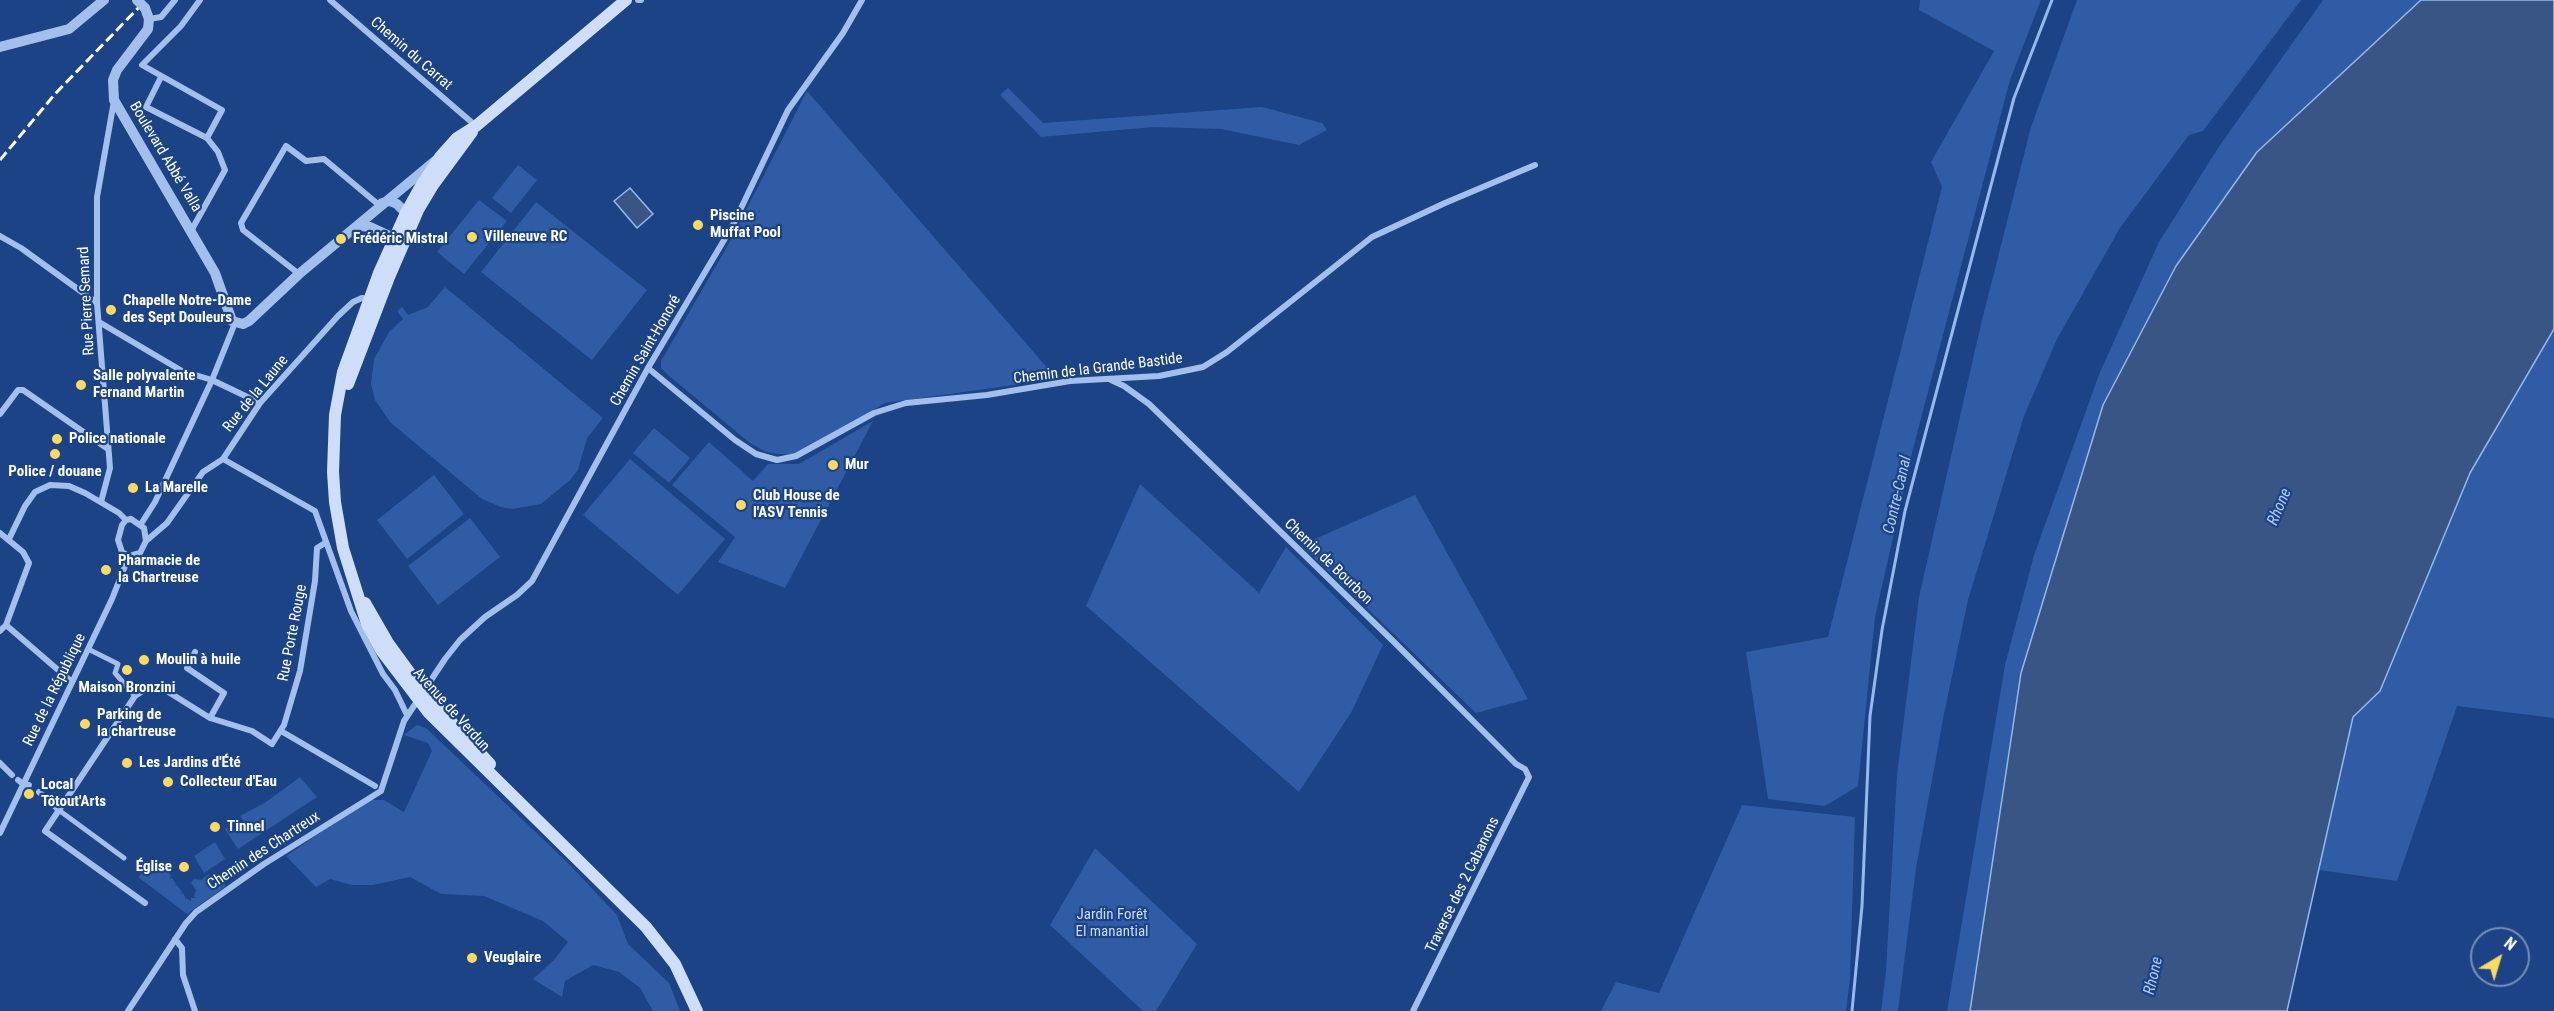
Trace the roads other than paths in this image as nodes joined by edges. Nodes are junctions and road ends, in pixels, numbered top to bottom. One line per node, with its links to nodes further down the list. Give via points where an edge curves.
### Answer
1 (104, 0): 8 (street, via 69,29)
2 (175, 0): 7 (street, via 161,16)
3 (200, 0): 9 (street, via 181,26 143,62 145,69)
4 (331, 0): 11 (street, Chemin du Carrat)
5 (626, 0): 11 (main road)
6 (862, 0): 26 (street, Chemin Saint-Honoré, via 788,110 733,225)
7 (143, 9): 10 (street, Boulevard Abbé Valla, via 149,25 117,70)
8 (0, 47)
9 (161, 77): 12 (street, via 222,110); 12 (street, via 146,107)
10 (114, 100): 17 (street, Boulevard Abbé Valla); 23 (street, Rue Pierre Semard, via 97,197)
11 (476, 126): 13 (main road, via 457,138); 19 (main road)
12 (207, 138): 17 (street, via 225,170)
13 (440, 157): 15 (street); 16 (main road)
14 (1535, 165): 27 (street, Chemin de la Grande Bastide, via 1372,237 1203,368)
15 (381, 204): 16 (street, via 390,201); 18 (street); 21 (street, via 324,159 306,161 286,146 241,223 243,230)
16 (406, 213): 19 (main road)
17 (191, 231): 25 (street, Boulevard Abbé Valla, via 215,273)
18 (350, 232): 19 (street, via 362,226); 21 (street)
19 (401, 235): 22 (main road, Avenue de Verdun); 31 (main road, Avenue de Verdun, via 345,393)
20 (0, 236): 23 (street)
21 (299, 274): 25 (street, via 249,321)
22 (369, 299): 29 (street, Rue de la Laune, via 357,300 346,308); 31 (main road, Avenue de Verdun, via 343,372)
23 (97, 303): 24 (street, Rue Pierre Semard)
24 (99, 322): 28 (street, via 182,371); 32 (street, Rue Pierre Semard)
25 (235, 323): 28 (street)
26 (648, 368): 27 (street, Chemin de la Grande Bastide, via 735,440 756,454 777,460 796,456 874,413 906,403); 48 (street, Chemin Saint-Honoré, via 532,580 460,640)
27 (1108, 379): 53 (street, Chemin de Bourbon, via 1149,404)
28 (212, 380): 29 (street); 36 (street)
29 (260, 403): 33 (street, Rue de la Laune)
30 (0, 414): 32 (street, via 18,390 23,390)
31 (334, 439): 48 (main road, Avenue de Verdun, via 335,502 351,575 367,624 381,650)
32 (108, 449): 34 (street, Rue Pierre Semard, via 109,476)
33 (223, 459): 39 (street, Rue de la Laune, via 203,472 167,523); 40 (street, via 315,511)
34 (102, 502): 35 (street); 38 (street, via 69,486 50,484 35,492)
35 (126, 520): 36 (street); 41 (street, via 118,540 122,552)
36 (141, 524): 39 (street)
37 (0, 533): 38 (street)
38 (9, 539): 42 (street, via 29,563)
39 (146, 541): 41 (street, via 140,553)
40 (325, 543): 49 (street, via 351,611); 51 (street, Rue Porte Rouge, via 316,548 315,581 300,671)
41 (129, 556): 44 (street, Rue de la République)
42 (6, 625): 43 (street); 46 (street)
43 (0, 631)
44 (88, 649): 46 (street, Rue de la République); 47 (street, via 118,664 115,674)
45 (195, 652): 50 (street, via 187,668 224,693)
46 (72, 682): 58 (street, Rue de la République)
47 (135, 696): 50 (street, via 149,687 162,688); 57 (street)
48 (420, 696): 49 (street, Chemin des Chartreux); 64 (main road, Avenue de Verdun, via 468,754 537,817 660,944 685,982)
49 (407, 715): 61 (street, Chemin des Chartreux, via 381,791 215,897 191,917)
50 (210, 718): 51 (street, via 252,731 272,744)
51 (281, 731): 55 (street)
52 (0, 763): 54 (street)
53 (1524, 769): 65 (street, Traverse des 2 Cabanons, via 1529,777)
54 (12, 775)
55 (375, 786)
56 (39, 792): 57 (street)
57 (60, 811): 59 (street); 60 (street, via 45,831)
58 (0, 833)
59 (124, 858)
60 (145, 903)
61 (175, 939): 62 (street, Chemin des Chartreux); 63 (street, via 182,948 183,975)
62 (128, 1011)
63 (195, 1011)
64 (697, 1011)
65 (1413, 1011)

